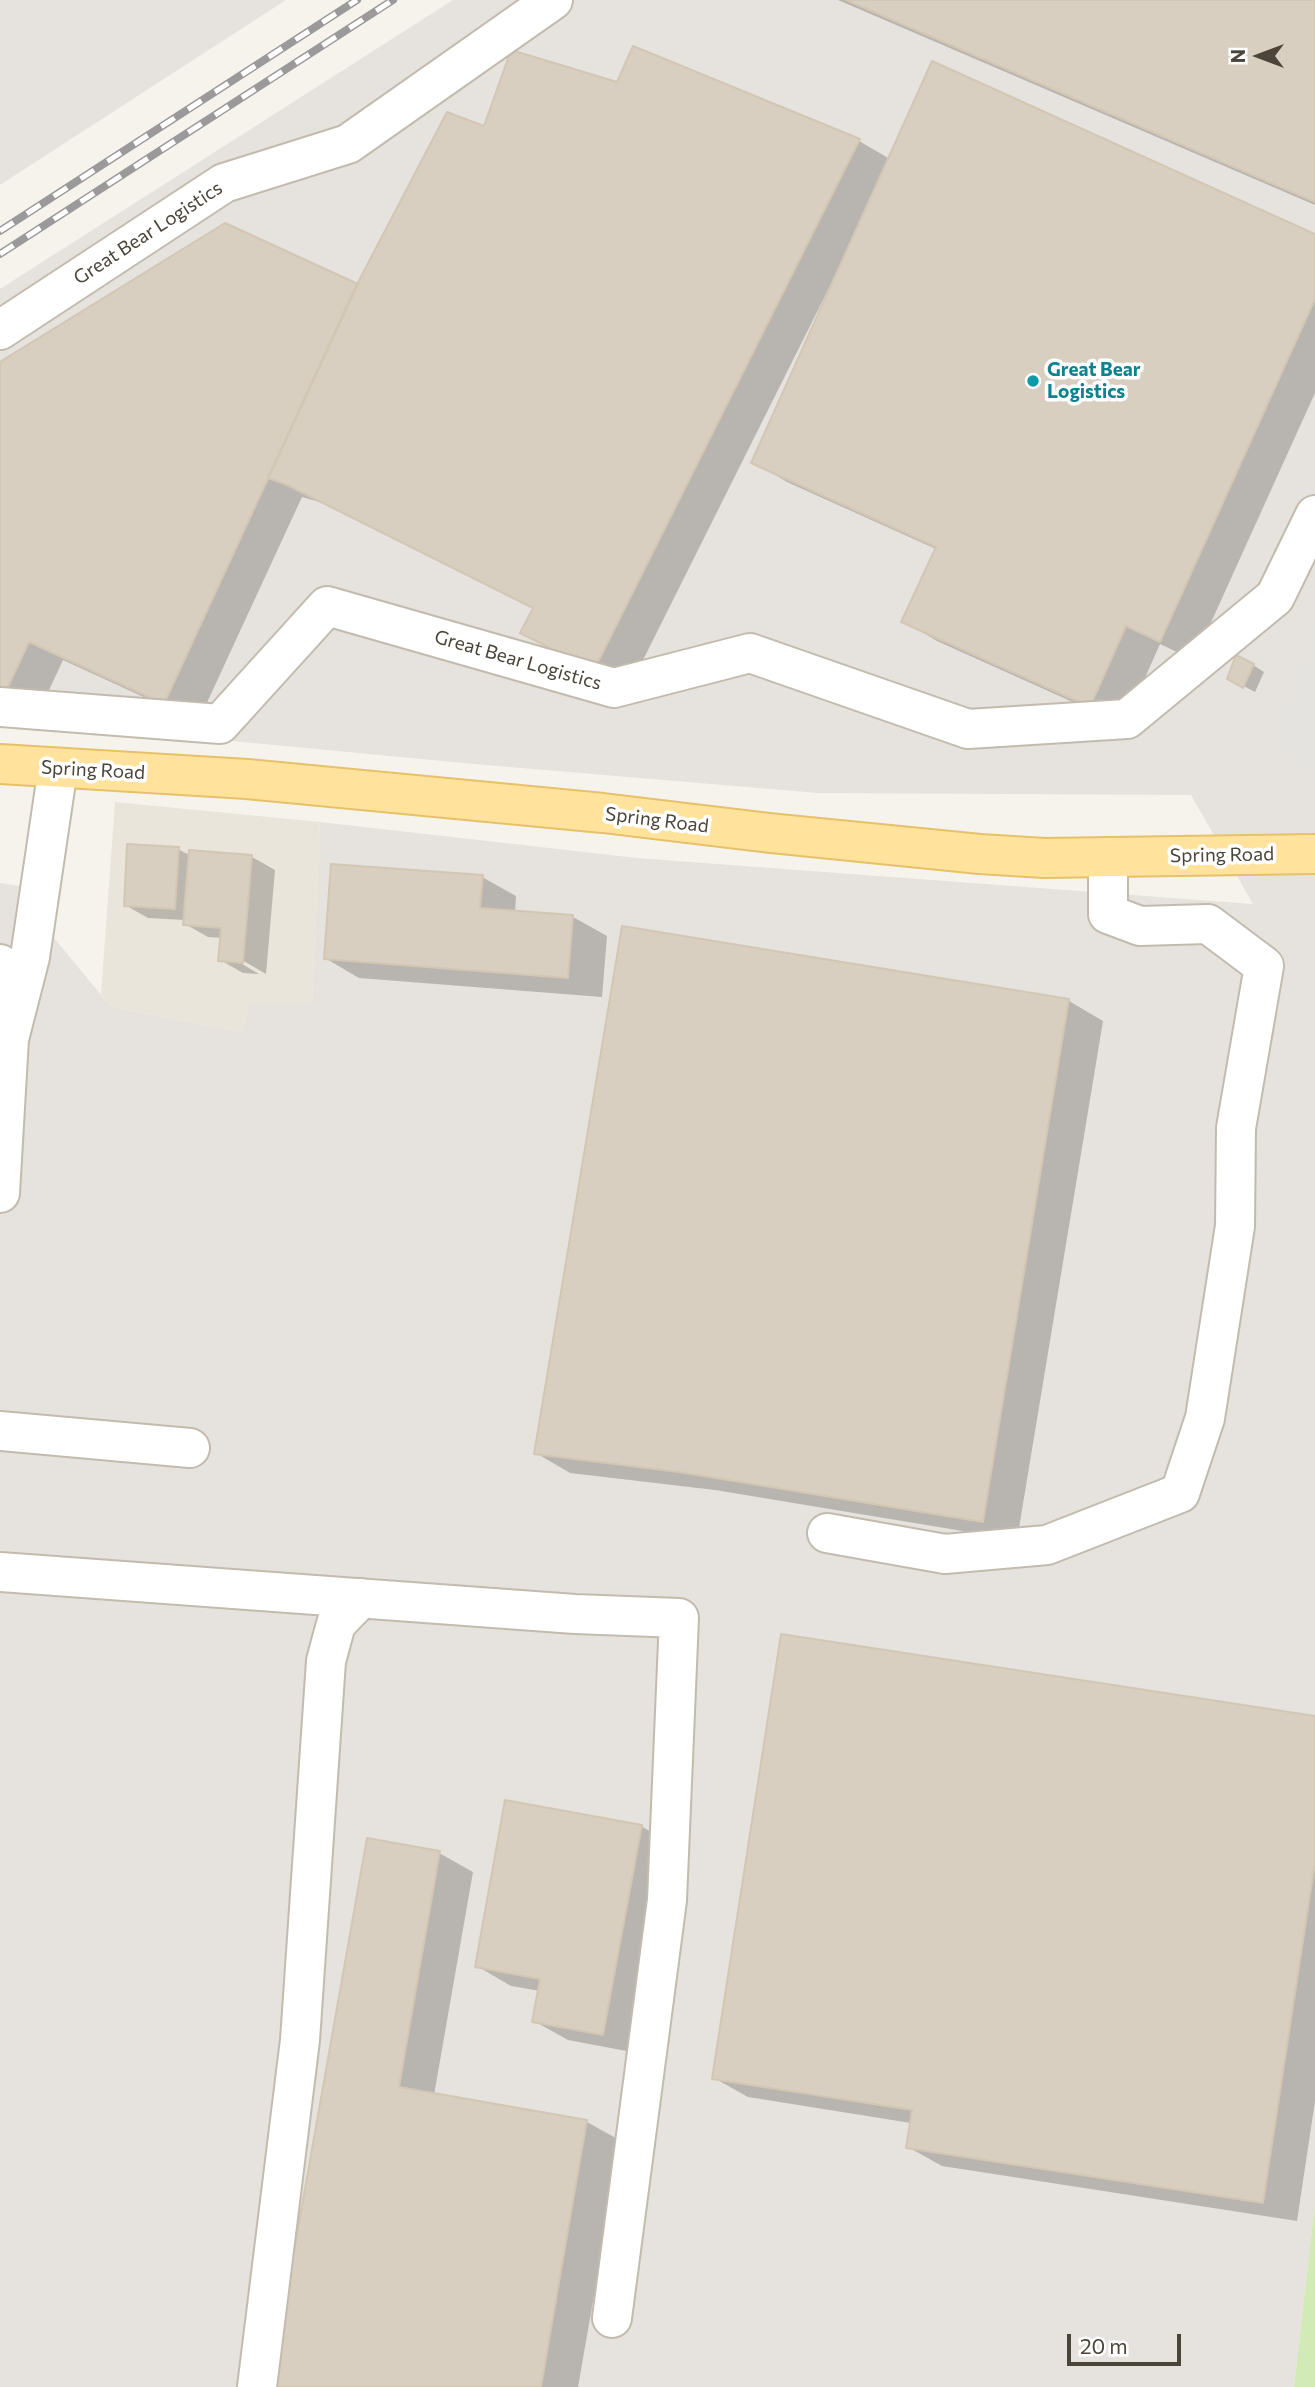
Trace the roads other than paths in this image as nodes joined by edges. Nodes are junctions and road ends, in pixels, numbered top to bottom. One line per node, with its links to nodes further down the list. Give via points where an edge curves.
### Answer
1 (553, 0): 2 (lane, Great Bear Logistics, via 348,144 224,183)
2 (0, 330)
3 (1315, 515): 4 (lane, Great Bear Logistics, via 1275,597 1127,719 968,730 750,653 614,688 327,606 220,724)
4 (0, 708)
5 (0, 764): 6 (main road, Spring Road)
6 (58, 768): 8 (main road, Spring Road, via 247,779 980,854); 10 (lane, via 30,957)
7 (1315, 854): 8 (main road, Spring Road)
8 (1108, 857): 14 (lane, via 1108,914 1140,926 1208,924 1264,966 1236,1128 1235,1226 1205,1418 1180,1493 1046,1545 945,1555)
9 (0, 964): 10 (lane)
10 (9, 1039): 11 (lane)
11 (0, 1193)
12 (0, 1430): 13 (lane)
13 (190, 1448)
14 (827, 1533)
15 (0, 1572): 16 (lane)
16 (362, 1598): 17 (lane, via 679,1618 667,1900); 18 (lane, via 336,1625 326,1661 300,2040)
17 (612, 2318)
18 (257, 2387)

